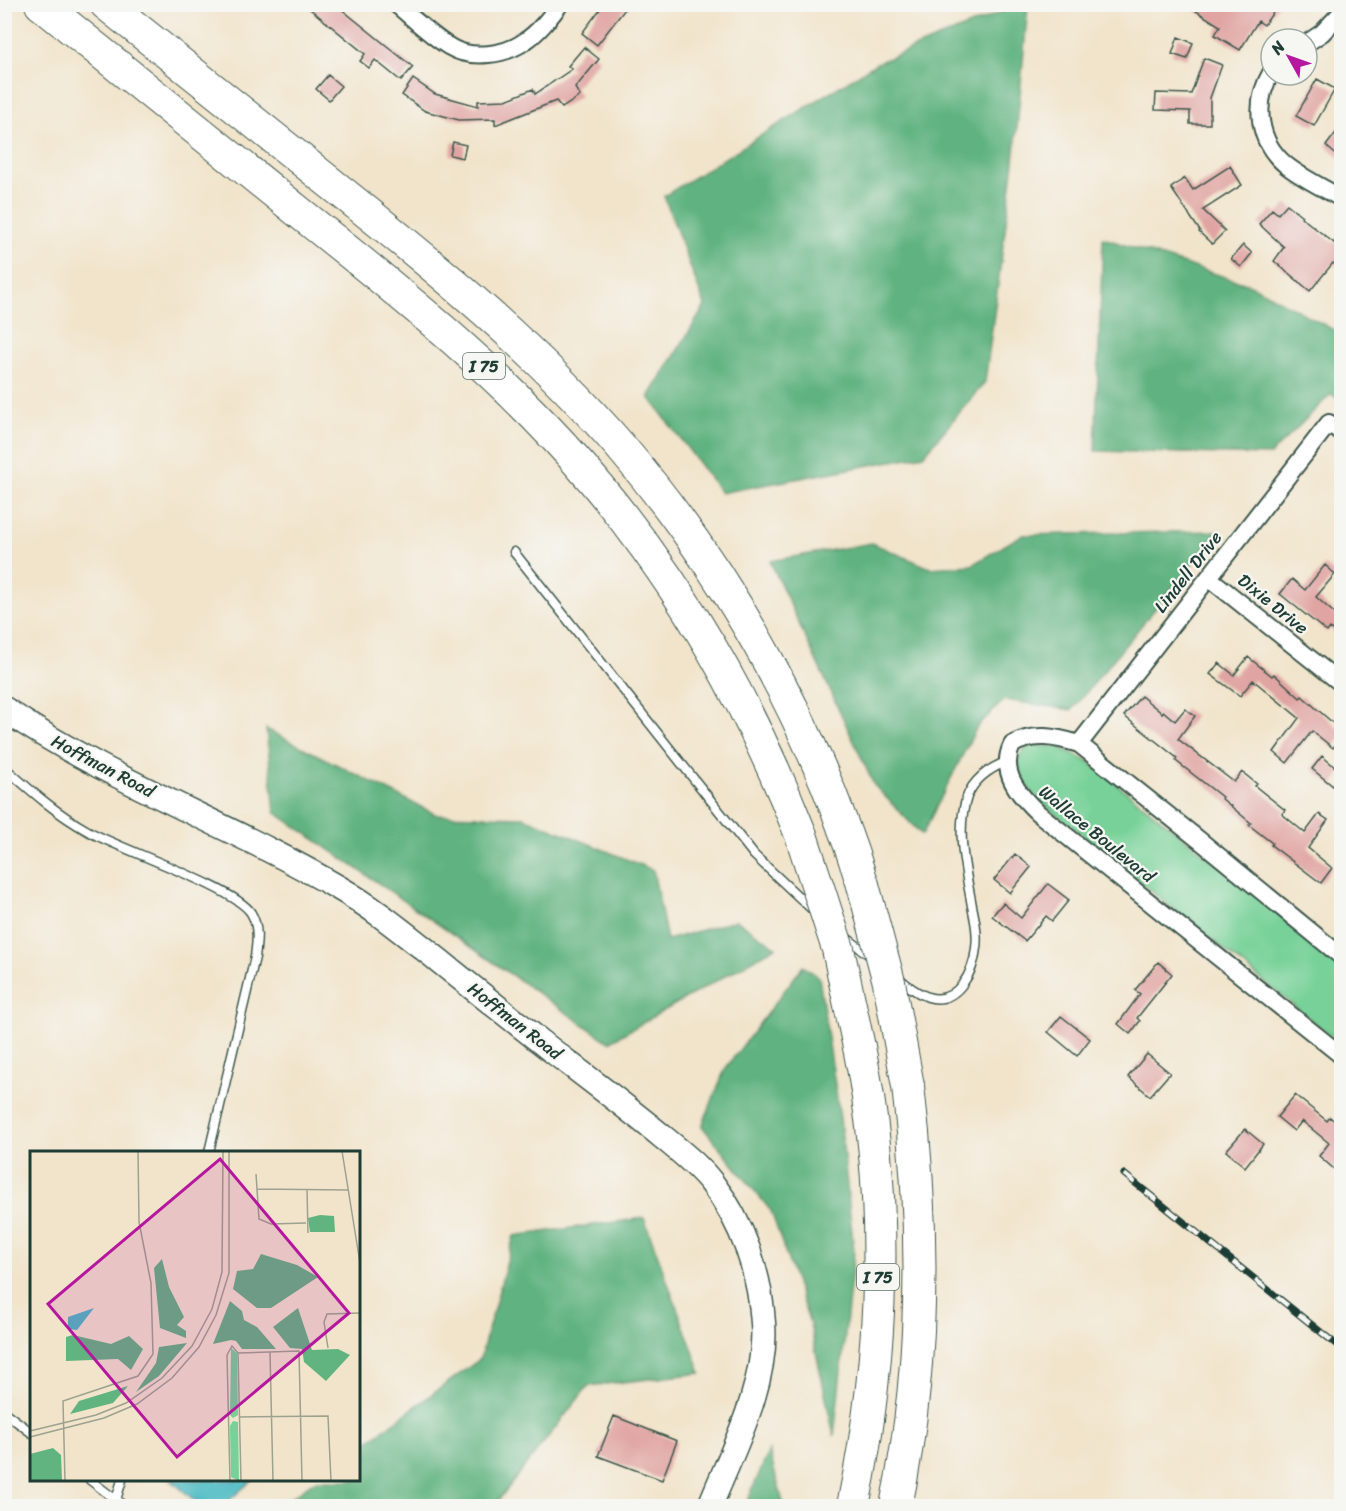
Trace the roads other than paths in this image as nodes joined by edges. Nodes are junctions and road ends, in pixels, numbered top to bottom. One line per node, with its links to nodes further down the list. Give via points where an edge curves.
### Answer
1 (41, 4): 27 (highway, I 75, bridge, via 429,318 498,379 608,498 644,545 735,687 781,783 801,836 838,949 866,1081 875,1162 879,1271 873,1380)
2 (106, 4): 28 (highway, I 75, bridge, via 469,297 547,369 654,488 758,643 819,766 863,885 890,982 908,1086 919,1194 918,1328 912,1408)
3 (396, 4): 4 (street, via 451,48 475,55 502,52 525,42)
4 (560, 4)
5 (1341, 12): 6 (street)
6 (1319, 35)
7 (1265, 87): 8 (street, via 1260,117 1272,150 1287,165)
8 (1341, 199)
9 (1335, 428): 11 (street, Lindell Drive)
10 (514, 552): 15 (lane, via 754,855 807,906 916,992 930,998 947,997 956,991 974,960 976,926 963,845 965,807 978,779)
11 (1209, 578): 12 (street, Dixie Drive); 14 (street, Lindell Drive)
12 (1341, 684)
13 (4, 709): 26 (street, Hoffman Road, via 87,759 341,889 392,924 697,1166 736,1222 751,1258 764,1325 761,1363 751,1406)
14 (1079, 744): 15 (street, via 1046,737 1025,738 1012,746); 17 (street)
15 (1008, 761): 18 (street, Wallace Boulevard, via 1016,789 1038,813)
16 (4, 767): 19 (lane, via 53,809 89,832 200,881 250,912 258,937 255,957)
17 (1341, 957)
18 (1341, 1056)
19 (209, 1151)
20 (4, 1412): 21 (lane)
21 (30, 1432)
22 (92, 1481): 24 (lane)
23 (121, 1481): 24 (lane)
24 (116, 1500): 25 (lane)
25 (124, 1506)
26 (710, 1506)
27 (853, 1506)
28 (896, 1506)

